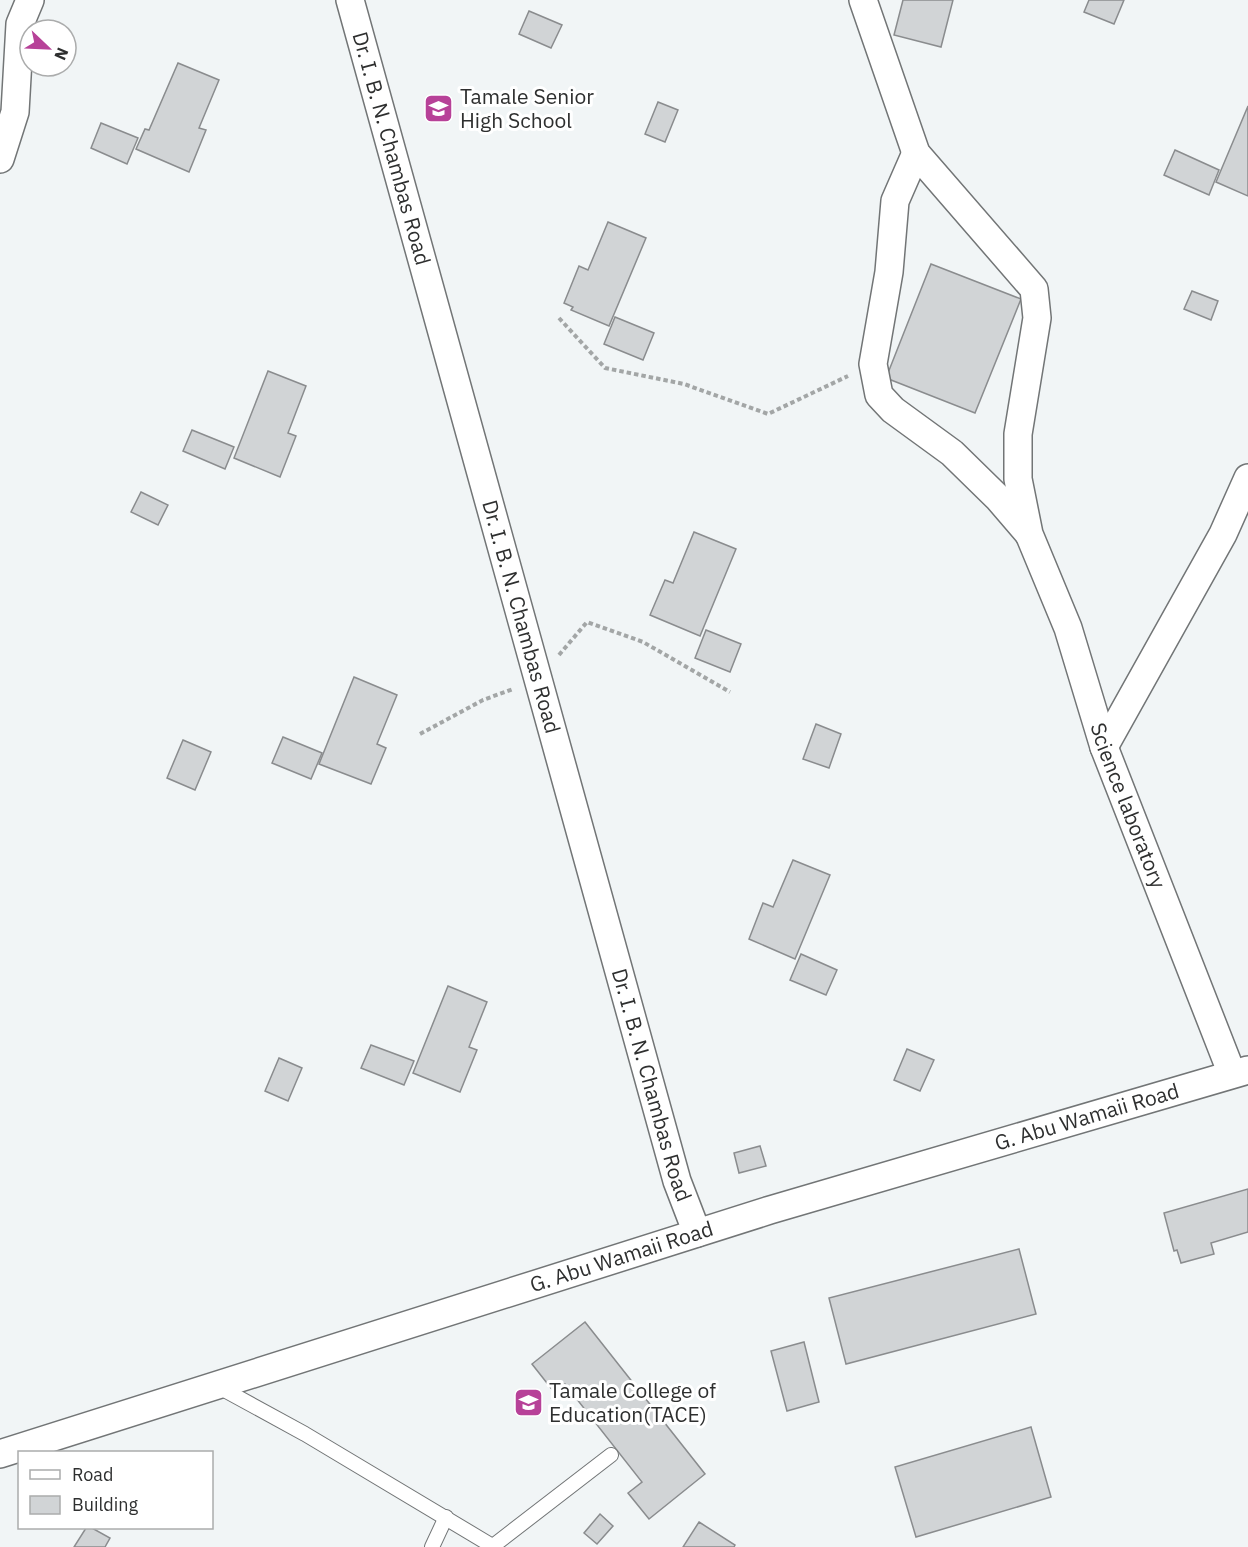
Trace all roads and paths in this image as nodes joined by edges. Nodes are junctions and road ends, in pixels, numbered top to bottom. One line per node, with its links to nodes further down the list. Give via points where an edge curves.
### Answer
1 (30, 0): 5 (street, via 20,24 15,112)
2 (350, 0): 11 (street, Dr. I. B. N. Chambas Road)
3 (862, 0): 4 (street)
4 (916, 153): 7 (street, via 895,201 889,272); 9 (street, via 1034,289 1037,318 1018,434 1018,479)
5 (0, 159)
6 (559, 318): 7 (path, via 606,368 684,384 768,414)
7 (873, 364): 9 (street, via 879,394 893,410 952,453)
8 (1248, 478): 10 (street)
9 (1029, 534): 14 (street, Science laboratory, via 1068,628)
10 (1236, 534): 14 (street)
11 (538, 680): 12 (path, via 587,622 643,642); 13 (path, via 483,700); 16 (street, Dr. I. B. N. Chambas Road, via 677,1181)
12 (730, 692)
13 (420, 734)
14 (1104, 747): 15 (street, Science laboratory)
15 (1240, 1072): 16 (street, G. Abu Wamaii Road)
16 (697, 1233): 17 (street, G. Abu Wamaii Road)
17 (218, 1386): 18 (street, G. Abu Wamaii Road); 20 (lane)
18 (0, 1454)
19 (611, 1455): 22 (lane)
20 (446, 1517): 21 (lane); 22 (lane)
21 (432, 1547)
22 (494, 1547)

